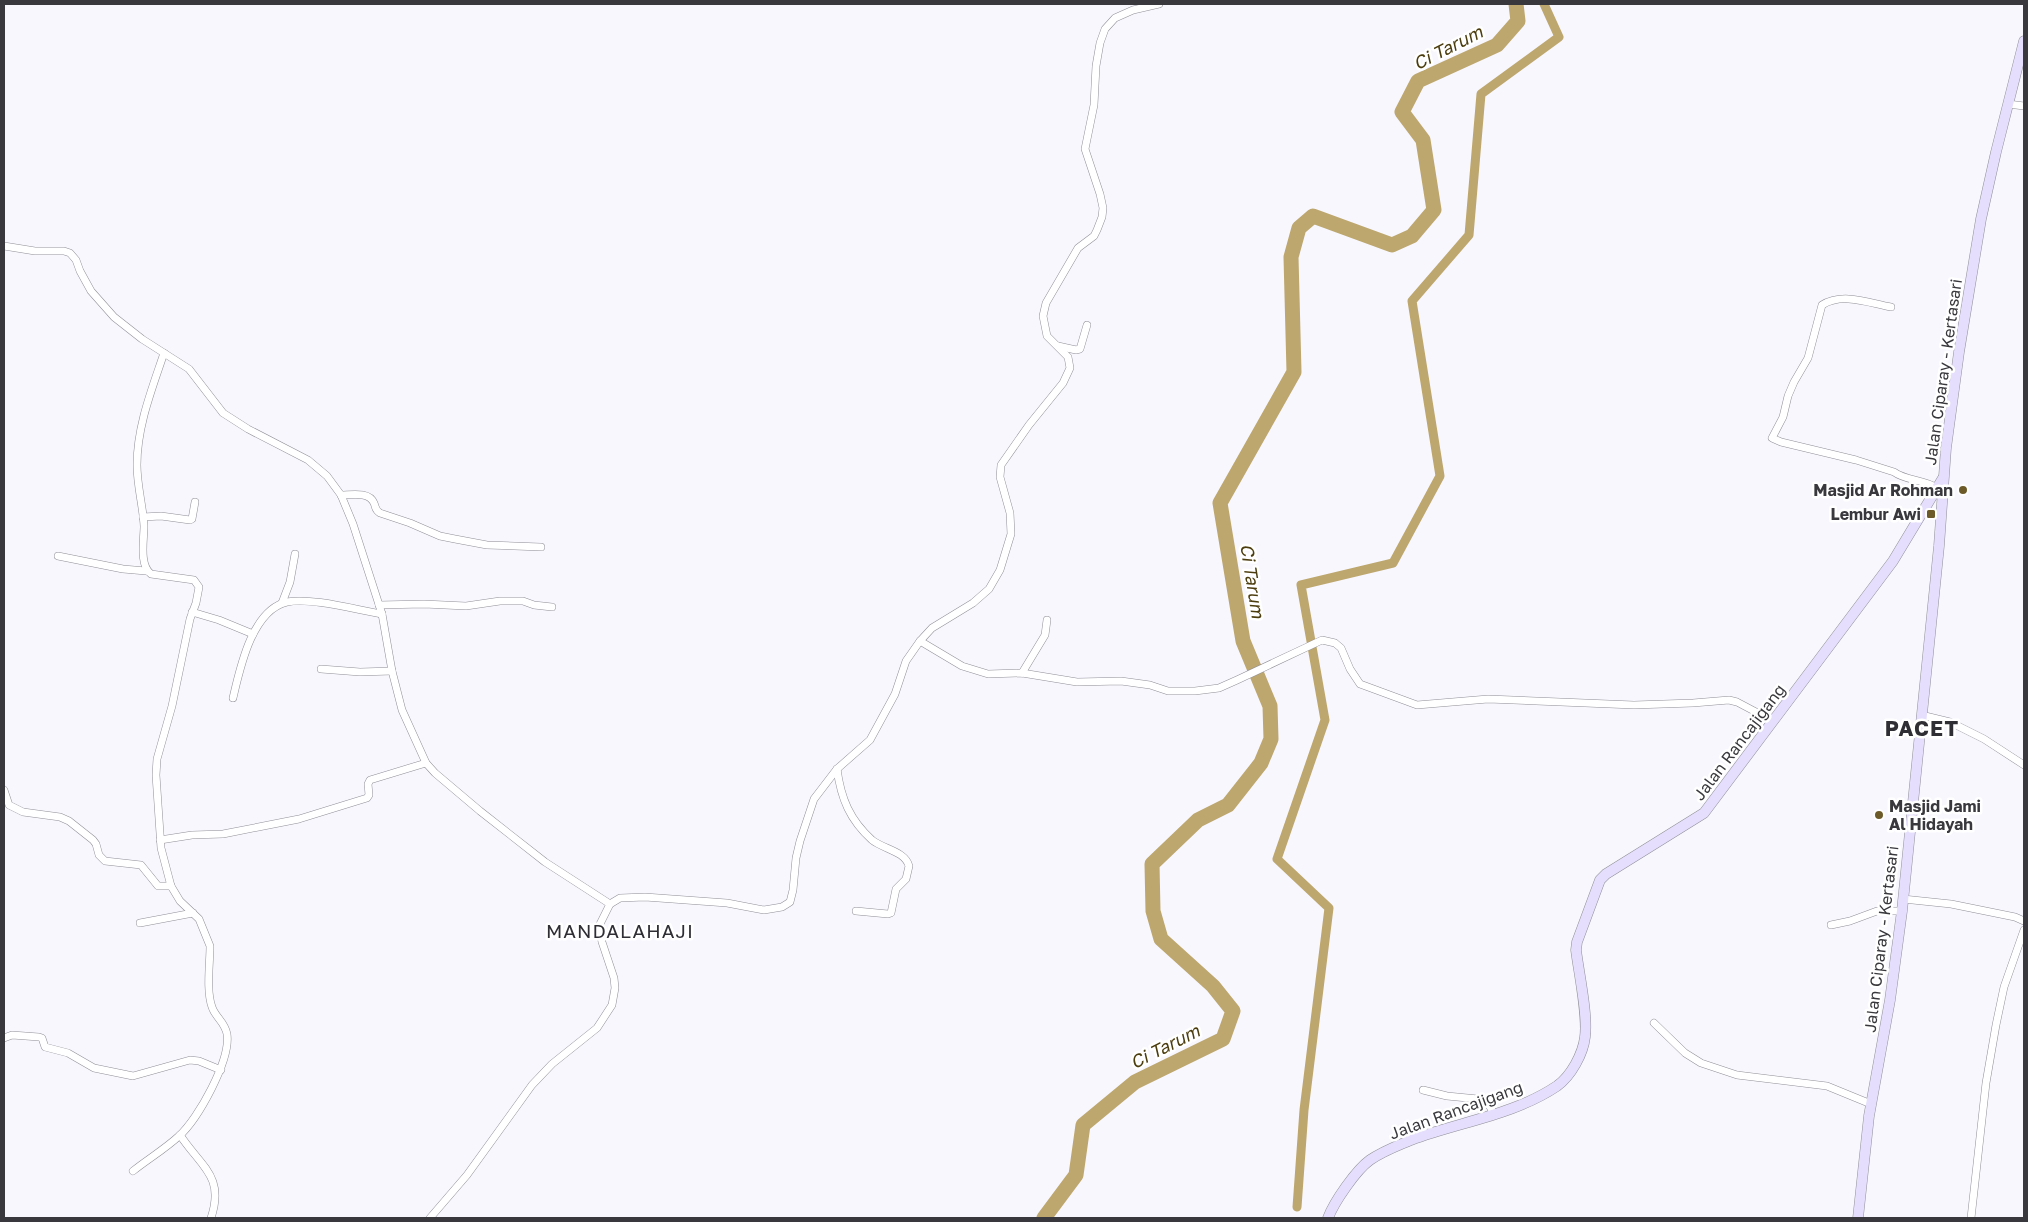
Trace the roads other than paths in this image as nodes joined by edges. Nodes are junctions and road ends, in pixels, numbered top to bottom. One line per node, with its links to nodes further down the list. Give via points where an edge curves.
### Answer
1 (1159, 4): 8 (street, via 1115,18 1100,43 1094,105 1084,149 1103,208 1094,236 1078,248 1046,303 1044,326 1047,336)
2 (2024, 41): 3 (main road, Jalan Ciparay - Kertasari)
3 (2008, 104): 4 (street); 10 (main road, Jalan Ciparay - Kertasari, via 1981,219 1959,352)
4 (2024, 106)
5 (4, 246): 9 (street, via 70,253 102,305 125,327)
6 (1891, 307): 11 (street, via 1845,299 1822,305 1808,358 1794,382 1783,417 1772,438 1856,460)
7 (1087, 325): 8 (street, via 1080,349)
8 (1058, 346): 26 (street, via 1068,357 1070,368 1063,383 1002,465 1000,477 1010,513 1011,534 1000,570 989,589 973,603 932,628)
9 (164, 353): 12 (street, via 196,377 227,416 308,460 327,476); 14 (street, via 147,403 138,454)
10 (1944, 477): 11 (main road, Jalan Rancajigang); 31 (main road, Jalan Ciparay - Kertasari)
11 (1937, 488): 32 (main road, Jalan Rancajigang, via 1892,561 1844,629)
12 (341, 496): 15 (street, via 360,494 368,497 380,513 440,536 487,545); 20 (street)
13 (195, 502): 14 (street, via 190,520)
14 (143, 517): 18 (street)
15 (541, 547)
16 (294, 554): 19 (street, via 290,582)
17 (58, 556): 18 (street)
18 (146, 571): 22 (street, via 197,582 199,592)
19 (282, 603): 23 (street, via 311,601); 25 (street, via 265,616)
20 (379, 604): 21 (street, via 466,606 523,601); 23 (street)
21 (552, 607)
22 (192, 612): 25 (street); 37 (street, via 157,759)
23 (382, 614): 28 (street)
24 (1047, 620): 29 (street, via 1045,635)
25 (253, 634): 30 (street)
26 (920, 641): 29 (street, via 962,666 988,674); 35 (street, via 906,661 895,694 870,740)
27 (321, 669): 28 (street)
28 (392, 671): 33 (street, via 402,710)
29 (1022, 674): 32 (street, via 1077,682 1130,682 1168,691 1209,690 1329,640 1341,648 1360,684 1417,705 1488,699 1634,705 1729,700)
30 (233, 698)
31 (1921, 715): 34 (street, via 1950,722); 39 (main road, Jalan Ciparay - Kertasari)
32 (1772, 721): 54 (main road, Jalan Rancajigang, via 1704,813 1600,880 1576,942 1586,1037 1577,1062 1559,1085)
33 (426, 763): 37 (street, via 370,780 367,798 299,820 223,834); 40 (street, via 544,862)
34 (2024, 765)
35 (837, 769): 40 (street, via 820,788 807,816 796,858 792,896 787,905 764,910 727,903 628,897); 41 (street, via 843,802 854,820 874,842 903,858 909,866 906,879 896,889 892,913)
36 (4, 790): 38 (street, via 9,805 23,812 70,821 93,840 105,861 141,865 158,886)
37 (160, 840): 38 (street)
38 (171, 886): 43 (street)
39 (1903, 898): 42 (main road, Jalan Ciparay - Kertasari); 44 (street, via 1951,904)
40 (610, 904): 58 (street, via 599,926 614,978 612,1006 597,1028 552,1064 532,1085 467,1175)
41 (856, 911)
42 (1902, 911): 46 (street, via 1877,911); 53 (main road, Jalan Ciparay - Kertasari)
43 (193, 913): 45 (street); 51 (street, via 199,919 210,946 211,1006 226,1031 227,1041)
44 (2024, 921)
45 (140, 922)
46 (1832, 925)
47 (2024, 930): 48 (street)
48 (2021, 950): 61 (street, via 2004,987 1988,1069)
49 (1654, 1023): 53 (street, via 1701,1063 1737,1076 1828,1086)
50 (4, 1038): 51 (street, via 12,1035 39,1037 44,1048 68,1053 94,1068 133,1076 184,1060)
51 (220, 1070): 55 (street, via 203,1104)
52 (1423, 1090): 54 (street, via 1478,1099 1488,1103)
53 (1871, 1104): 60 (main road, Jalan Ciparay - Kertasari)
54 (1494, 1114): 59 (main road, Jalan Rancajigang, via 1422,1136 1369,1161 1351,1181)
55 (180, 1135): 56 (street); 57 (street, via 213,1180 216,1194)
56 (133, 1171)
57 (211, 1218)
58 (430, 1218)
59 (1328, 1218)
60 (1858, 1218)
61 (1971, 1218)

